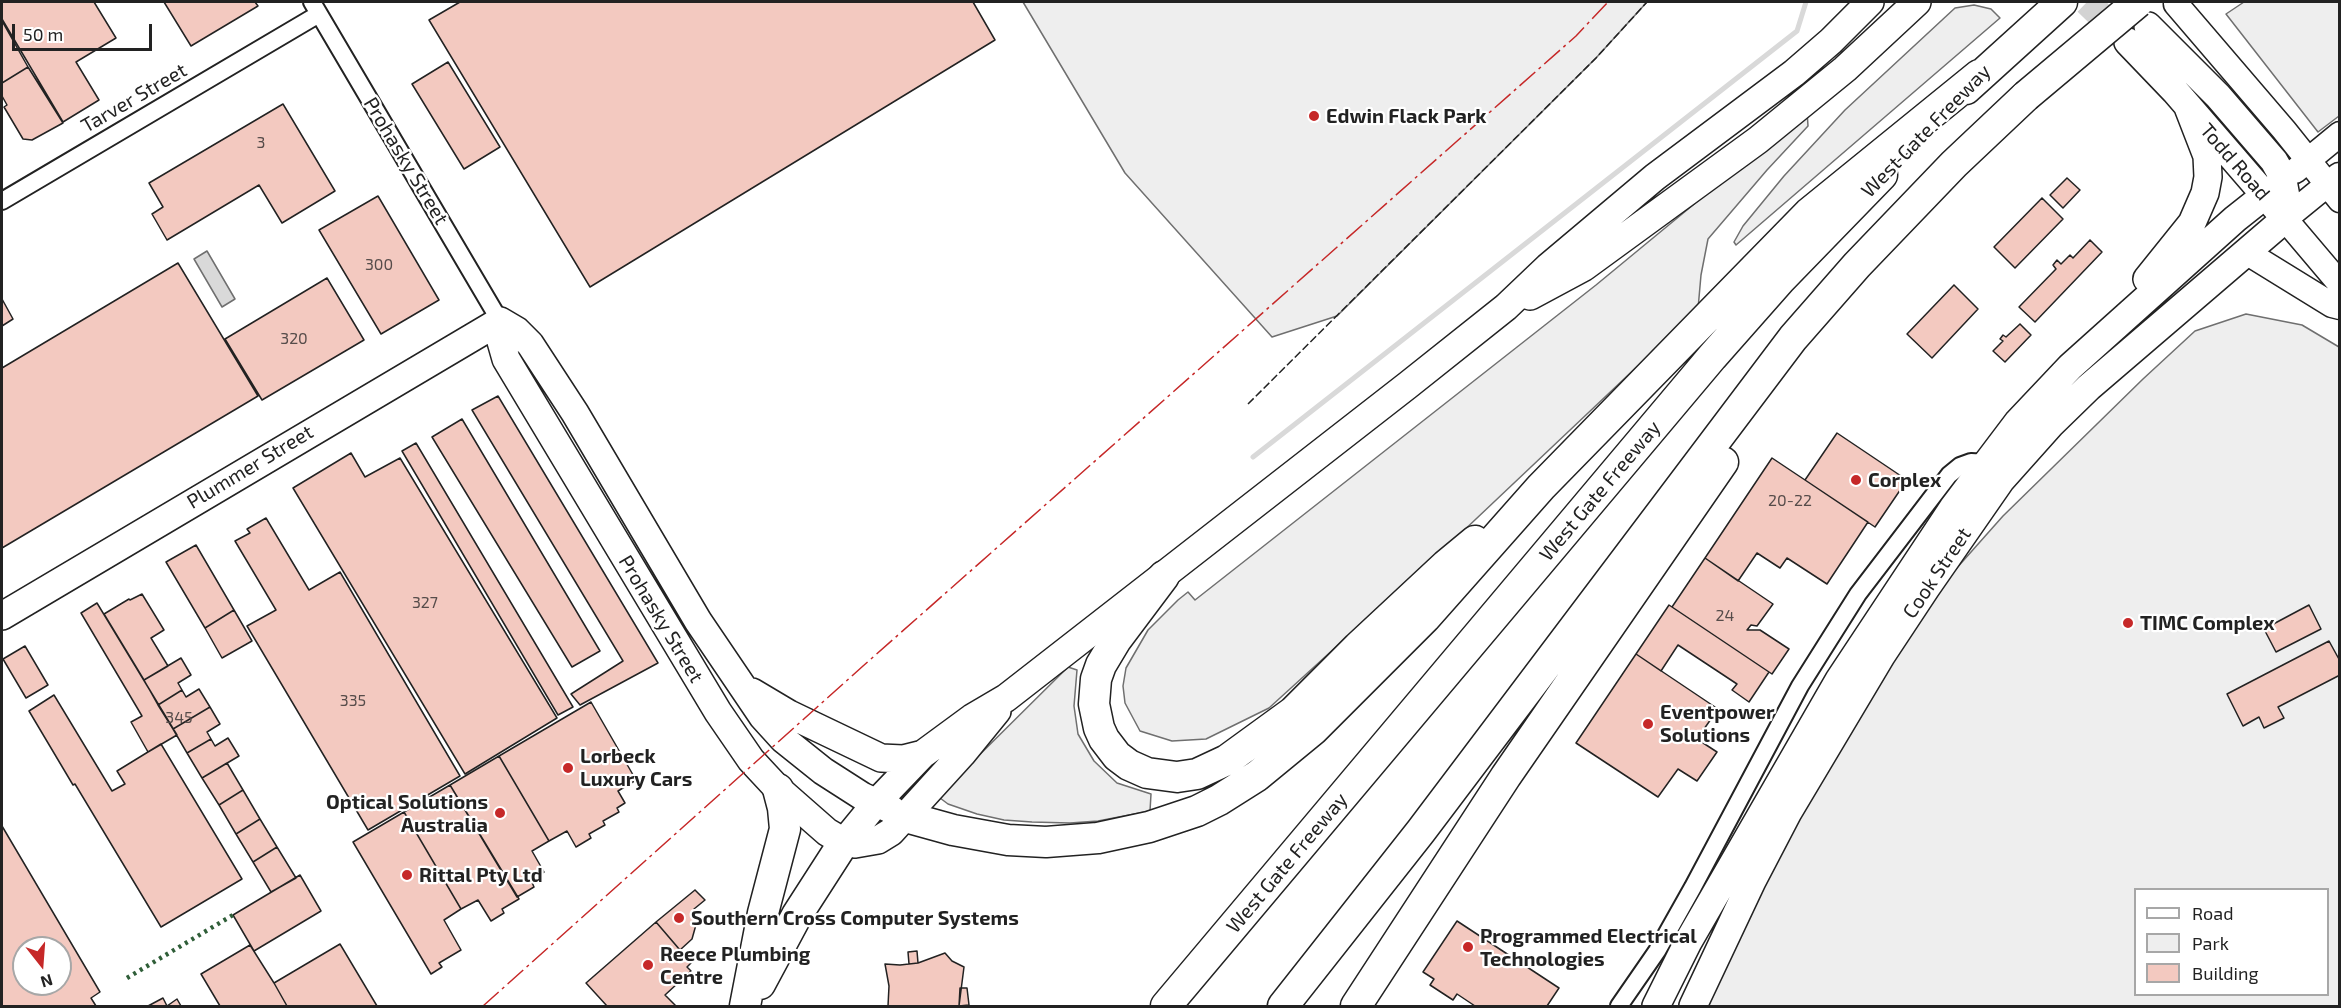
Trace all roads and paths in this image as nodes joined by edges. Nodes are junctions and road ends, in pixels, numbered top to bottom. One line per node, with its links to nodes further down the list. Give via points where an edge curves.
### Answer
1 (1917, 2): 17 (main road, via 1845,69 1758,140 1584,267)
2 (2062, 2): 7 (highway, West Gate Freeway)
3 (2176, 4): 10 (main road)
4 (1863, 7): 17 (main road, via 1794,73 1655,177)
5 (315, 8): 13 (street, Tarver Street); 19 (street, Prohasky Street)
6 (2138, 23): 8 (main road, Todd Road); 12 (main road, Todd Road, via 2226,104 2274,161); 21 (highway, bridge, via 2026,96 1857,265)
7 (1985, 69): 23 (highway, via 1809,213); 36 (highway, West Gate Freeway, via 1780,280 1712,357)
8 (2188, 107): 12 (main road, Todd Road); 20 (main road, via 2208,160 2200,209)
9 (2340, 135): 10 (main road)
10 (2308, 161): 11 (main road); 12 (main road)
11 (2335, 186): 14 (main road)
12 (2274, 188): 14 (main road, Todd Road); 20 (main road, Cook Street)
13 (2, 201)
14 (2285, 219): 15 (main road, Cook Street); 16 (main road, Todd Road)
15 (2246, 252): 18 (main road); 44 (main road, Cook Street, via 2071,403 2001,480 1881,656 1788,812)
16 (2340, 284)
17 (1506, 307): 24 (main road)
18 (2340, 308)
19 (500, 321): 25 (main road, Plummer Street); 27 (main road, Prohasky Street, via 530,344 575,412); 31 (main road, Prohasky Street, via 506,359 595,510 718,712 751,760)
20 (2102, 336): 22 (main road, Cook Street, via 2025,415)
21 (1763, 374): 26 (highway); 41 (highway, via 1759,406 1752,419 1506,776)
22 (1987, 464): 30 (street, via 1971,462 1954,470 1889,552 1800,686); 32 (main road, Cook Street, via 1899,586)
23 (1541, 487): 24 (highway, via 1446,565 1293,712 1227,760 1197,774 1164,776 1129,765 1104,739 1095,716 1094,693 1101,665); 34 (highway, via 1455,586 1313,730 1279,760 1219,800 1149,827 1071,841 1008,840)
24 (1164, 576): 28 (main road)
25 (2, 616)
26 (1576, 627): 39 (highway); 40 (highway, via 1462,816)
27 (739, 684): 29 (main road, via 789,714 881,758 903,759); 33 (main road, Prohasky Street, via 763,717 800,754)
28 (1006, 698): 29 (main road); 34 (main road)
29 (923, 754): 33 (main road)
30 (1761, 758): 32 (street); 42 (street, via 1662,942)
31 (778, 789): 35 (main road, Prohasky Street); 37 (highway, via 785,829)
32 (1771, 796): 43 (main road, Cook Street)
33 (876, 803): 34 (main road, Prohasky Street); 35 (main road)
34 (898, 824): 35 (main road, via 878,840)
35 (844, 842): 38 (highway, via 779,945)
36 (1171, 999)
37 (745, 1006)
38 (752, 1006)
39 (1283, 1006)
40 (1336, 1006)
41 (1356, 1006)
42 (1619, 1006)
43 (1656, 1006)
44 (1692, 1006)

